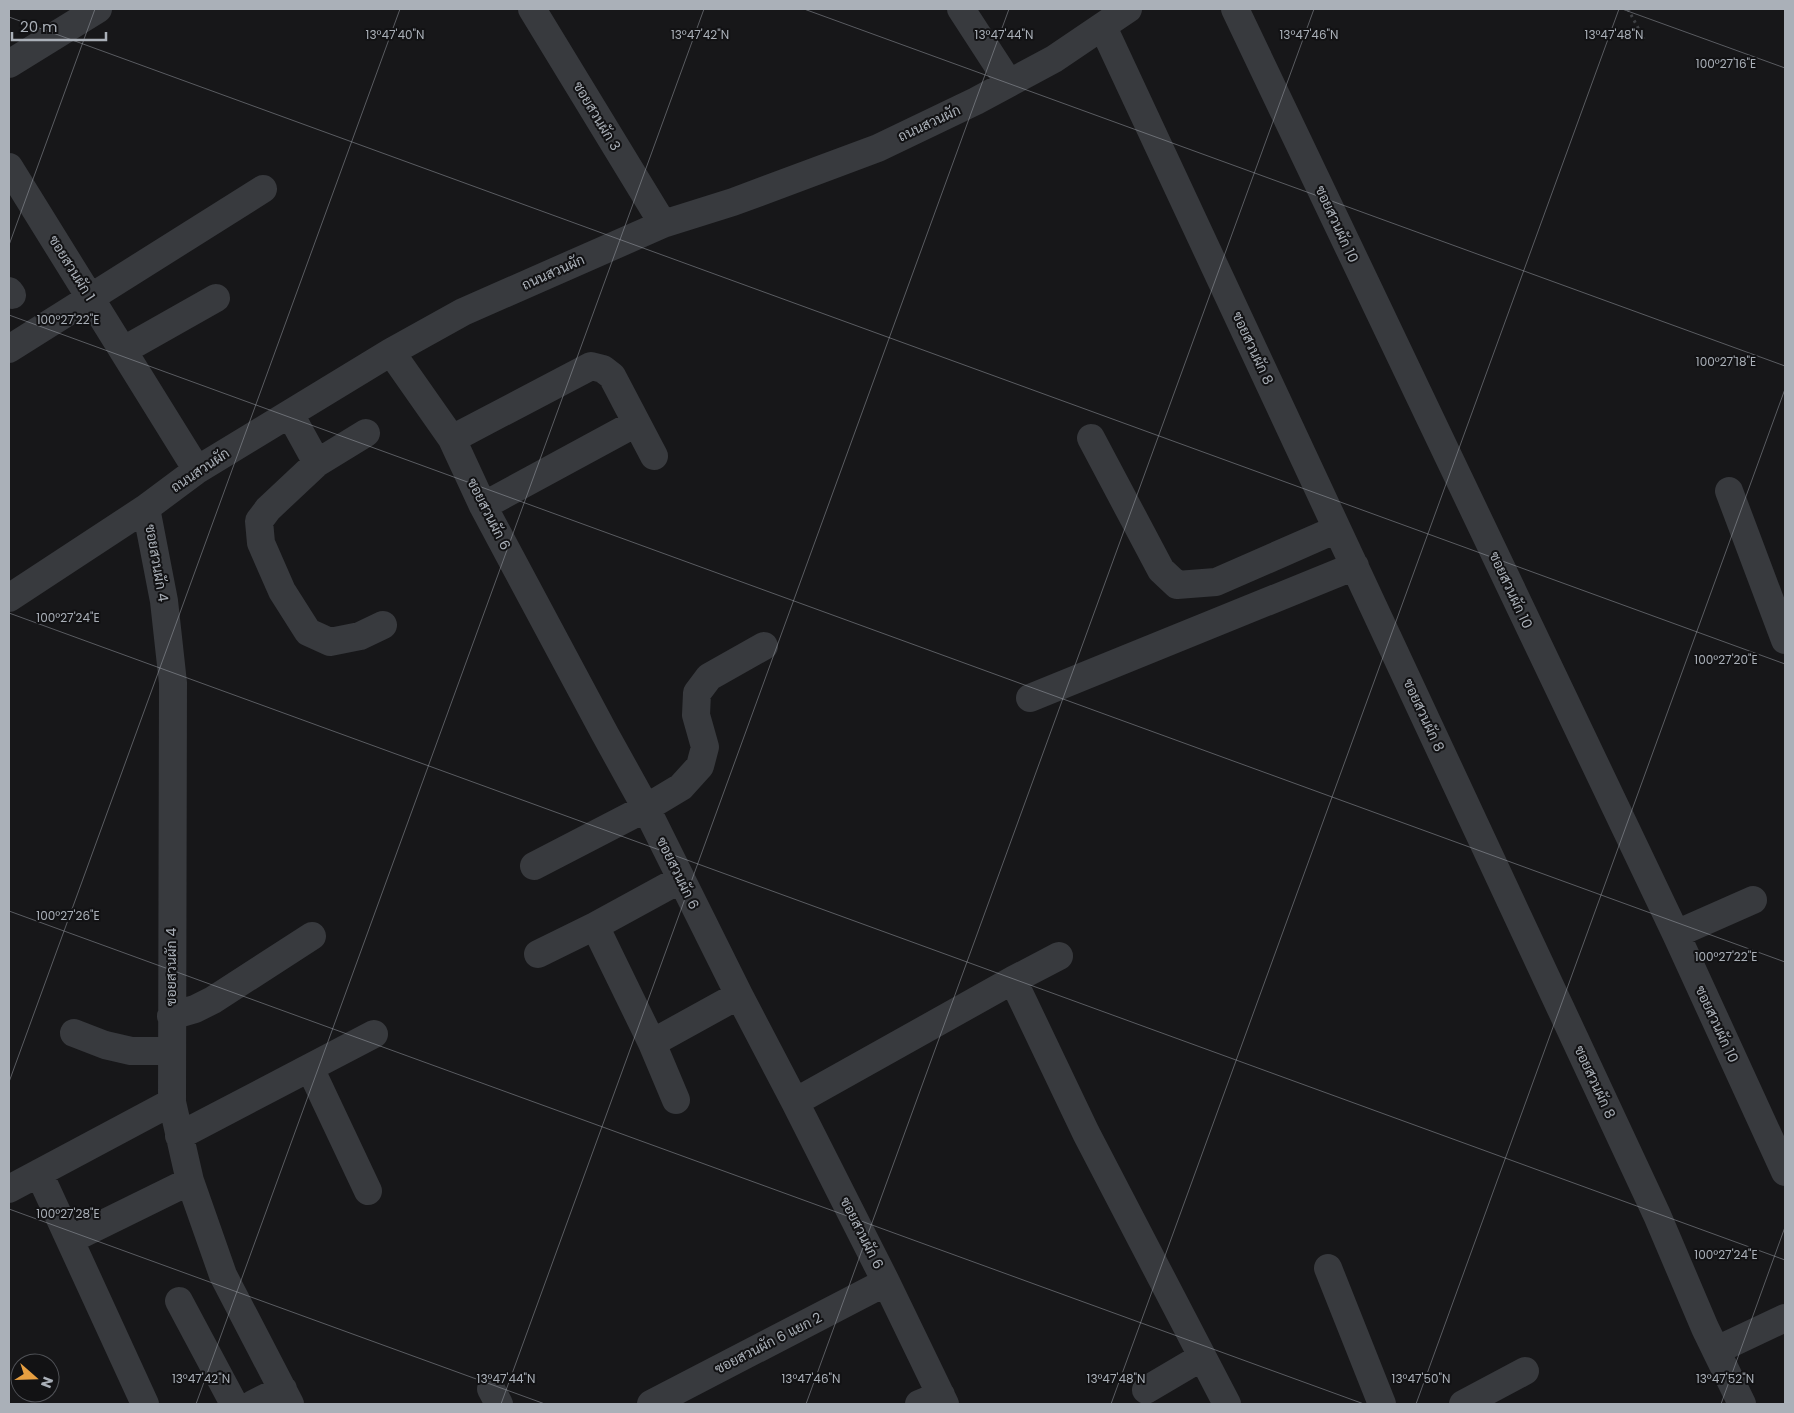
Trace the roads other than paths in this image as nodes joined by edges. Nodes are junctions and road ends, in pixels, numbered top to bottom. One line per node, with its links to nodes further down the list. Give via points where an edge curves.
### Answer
1 (98, 9): 7 (street)
2 (961, 9): 8 (street)
3 (1128, 9): 6 (street, ถนนสวนผัก)
4 (1235, 9): 40 (street, ซอยสวนผัก 10)
5 (538, 11): 11 (street, ซอยสวนผัก 3)
6 (1103, 27): 8 (street, ถนนสวนผัก); 28 (street, ซอยสวนผัก 8)
7 (9, 64)
8 (1009, 83): 11 (street, ถนนสวนผัก, via 878,148 733,202)
9 (9, 167): 12 (street, ซอยสวนผัก 1)
10 (263, 189): 12 (street)
11 (663, 224): 16 (street, ถนนสวนผัก, via 463,312)
12 (91, 298): 14 (street); 15 (street, ซอยสวนผัก 1)
13 (216, 298): 15 (street)
14 (9, 349)
15 (124, 350): 24 (street, ซอยสวนผัก 1)
16 (391, 352): 17 (street, ถนนสวนผัก); 21 (street, ซอยสวนผัก 6)
17 (290, 414): 23 (street); 24 (street, ถนนสวนผัก)
18 (636, 423): 21 (street, via 612,376 591,366); 22 (street); 26 (street)
19 (366, 433): 23 (street)
20 (1091, 438): 28 (street, via 1161,570 1177,585 1216,582)
21 (452, 439): 26 (street, ซอยสวนผัก 6)
22 (654, 456)
23 (317, 463): 31 (street, via 259,521 261,543 282,591 308,632 330,642 360,636)
24 (197, 470): 27 (street, ถนนสวนผัก)
25 (1729, 492): 32 (street)
26 (484, 506): 35 (street, ซอยสวนผัก 6)
27 (146, 508): 30 (street, ถนนสวนผัก); 46 (street, ซอยสวนผัก 4, via 164,601 173,683)
28 (1337, 529): 29 (street, ซอยสวนผัก 8)
29 (1355, 566): 34 (street); 67 (street, ซอยสวนผัก 8)
30 (9, 598)
31 (383, 625)
32 (1785, 640)
33 (764, 646): 35 (street, via 709,677 697,693 696,715 705,746 700,766 681,787)
34 (1030, 698)
35 (646, 808): 36 (street); 37 (street, ซอยสวนผัก 6)
36 (534, 866)
37 (681, 879): 39 (street); 45 (street, ซอยสวนผัก 6)
38 (1753, 900): 40 (street)
39 (595, 926): 42 (street); 49 (street)
40 (1676, 934): 55 (street, ซอยสวนผัก 10)
41 (312, 936): 46 (street, via 213,1000)
42 (538, 954)
43 (1059, 956): 44 (street)
44 (1013, 980): 54 (street); 68 (street, via 1086,1132)
45 (739, 995): 49 (street); 54 (street, ซอยสวนผัก 6)
46 (171, 1016): 50 (street, ซอยสวนผัก 4)
47 (74, 1033): 50 (street, via 105,1045 132,1050)
48 (374, 1034): 51 (street)
49 (652, 1043): 52 (street)
50 (171, 1051): 53 (street, ซอยสวนผัก 4)
51 (310, 1068): 56 (street); 61 (street)
52 (676, 1100)
53 (172, 1102): 56 (street, ซอยสวนผัก 4); 58 (street)
54 (795, 1102): 64 (street, ซอยสวนผัก 6)
55 (1777, 1134): 57 (street, ซอยสวนผัก 10)
56 (179, 1136): 59 (street, ซอยสวนผัก 4)
57 (1785, 1172)
58 (39, 1173): 60 (street); 62 (street)
59 (190, 1180): 62 (street); 71 (street, ซอยสวนผัก 4, via 223,1275)
60 (9, 1189)
61 (368, 1192)
62 (70, 1240): 73 (street)
63 (1328, 1268): 78 (street)
64 (886, 1282): 72 (street, ซอยสวนผัก 6); 76 (street, ซอยสวนผัก 6 แยก 2)
65 (179, 1301): 74 (street)
66 (1785, 1318): 67 (street)
67 (1717, 1350): 80 (street, ซอยสวนผัก 8)
68 (1202, 1357): 70 (street); 77 (street)
69 (1525, 1371): 79 (street)
70 (1146, 1390)
71 (286, 1397): 75 (street)
72 (935, 1401)
73 (145, 1404)
74 (234, 1404)
75 (253, 1404)
76 (651, 1404)
77 (1227, 1404)
78 (1382, 1404)
79 (1463, 1404)
80 (1742, 1404)

